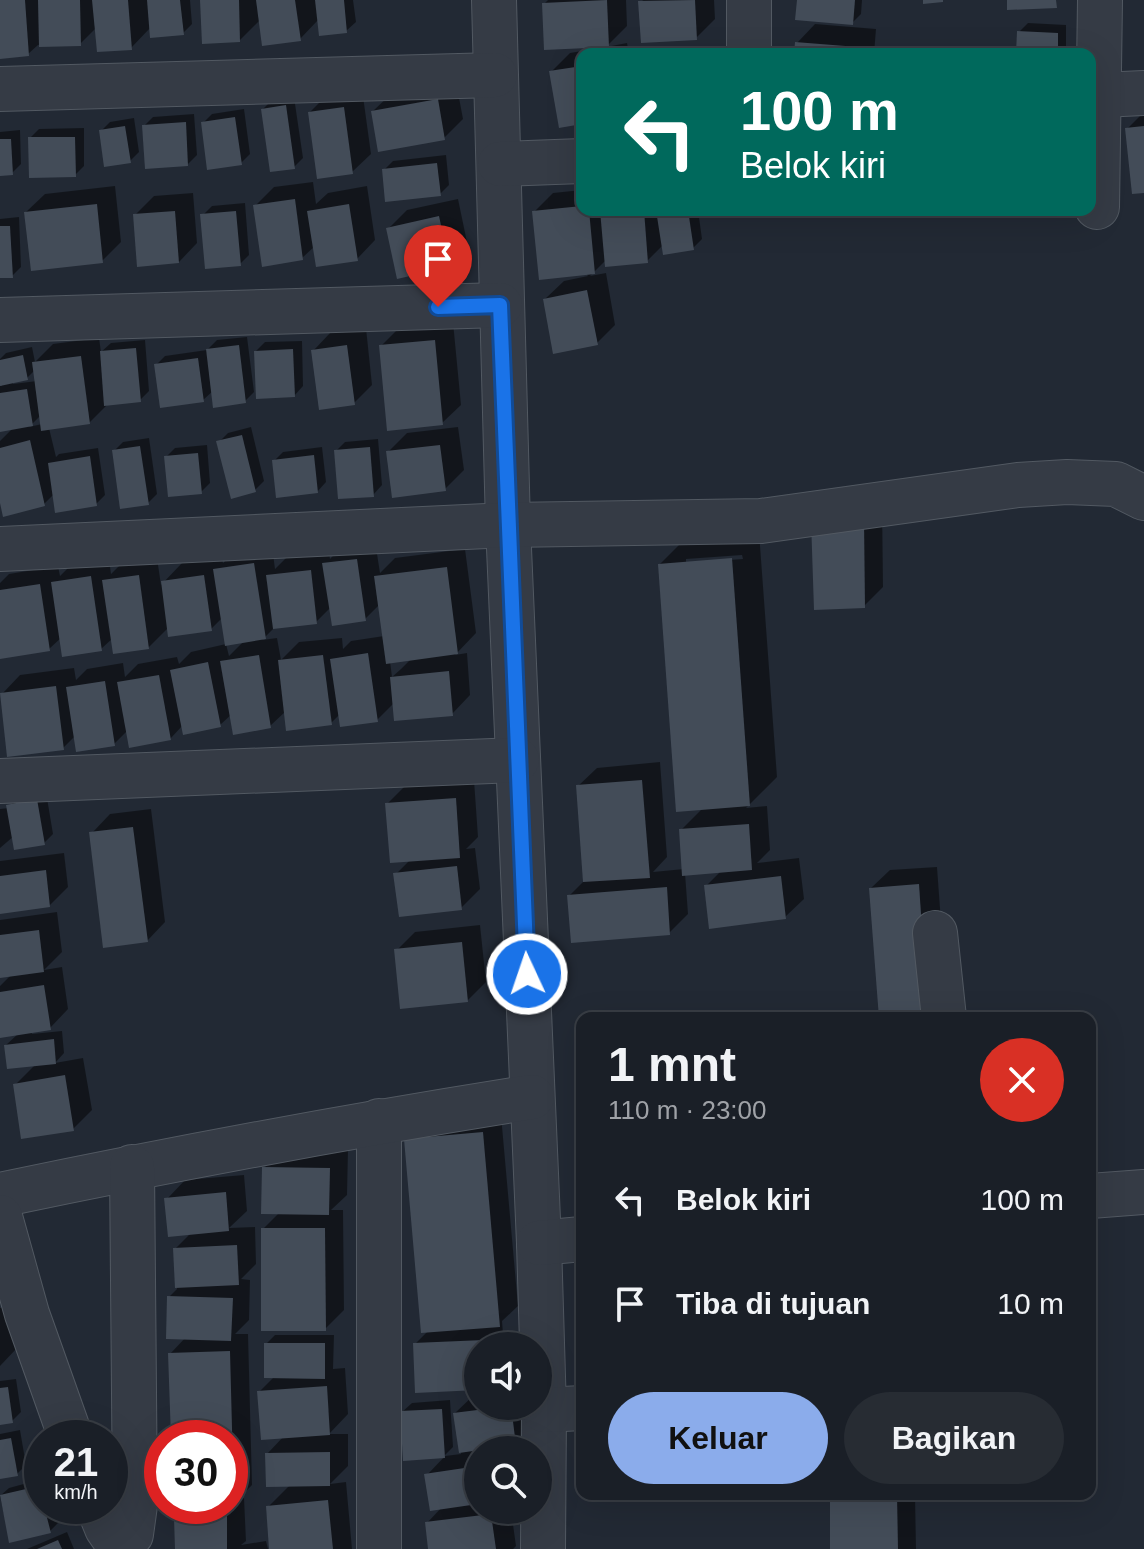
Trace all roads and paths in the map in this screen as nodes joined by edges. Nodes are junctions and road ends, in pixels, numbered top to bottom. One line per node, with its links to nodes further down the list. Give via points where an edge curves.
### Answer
1 (494, 0): 5 (street)
2 (749, 0): 4 (street)
3 (1100, 0): 8 (street)
4 (749, 48)
5 (495, 75): 6 (street); 10 (street)
6 (0, 89)
7 (1144, 93): 8 (street)
8 (1101, 95): 11 (street)
9 (576, 161): 10 (street)
10 (500, 164): 12 (street)
11 (1097, 207)
12 (500, 305): 13 (street); 15 (street)
13 (0, 320)
14 (1144, 498): 15 (street, via 1116,484 1067,482 761,521)
15 (508, 525): 16 (street); 17 (street)
16 (0, 549)
17 (517, 760): 18 (street); 21 (street)
18 (0, 781)
19 (935, 933): 20 (street)
20 (943, 1012)
21 (532, 1097): 22 (street); 29 (street)
22 (379, 1121): 23 (street); 33 (street)
23 (132, 1167): 25 (street); 32 (street, via 135,1505 131,1534 114,1538)
24 (1144, 1192): 26 (street)
25 (0, 1195)
26 (1096, 1196)
27 (0, 1217): 31 (street)
28 (576, 1240): 29 (street)
29 (539, 1243): 30 (street)
30 (563, 1409): 34 (street)
31 (65, 1420)
32 (105, 1524)
33 (379, 1549)
34 (543, 1549)

